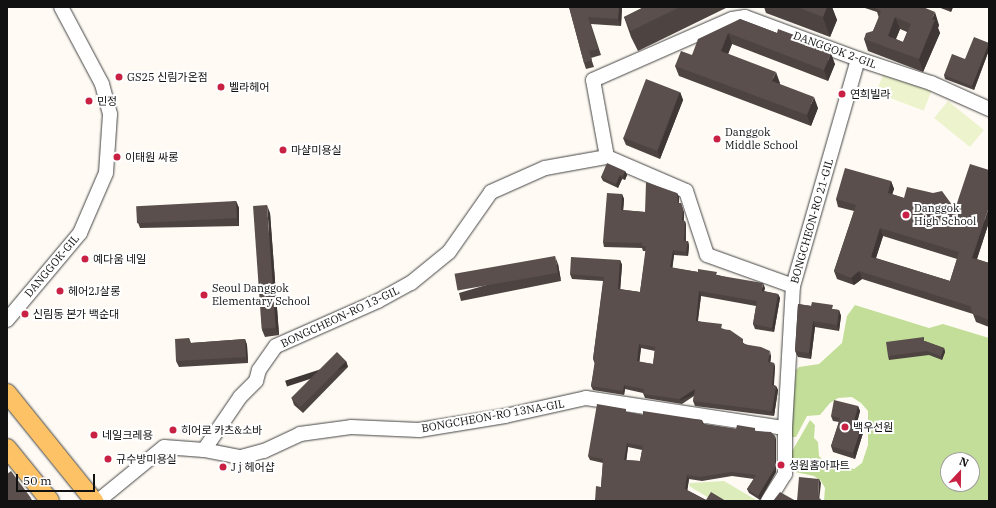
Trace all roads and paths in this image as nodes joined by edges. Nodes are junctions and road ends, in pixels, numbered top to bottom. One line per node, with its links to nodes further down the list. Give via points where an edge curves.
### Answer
1 (61, 7): 6 (street, DANGGOK-GIL, via 102,84 110,114 106,173 80,232)
2 (858, 59): 3 (street, DANGGOK 2-GIL, via 932,83); 4 (street, DANGGOK 2-GIL, via 745,17 732,19 593,80); 5 (street, BONGCHEON-RO 21-GIL)
3 (989, 109)
4 (607, 157): 5 (street, via 686,191 707,255); 10 (street, BONGCHEON-RO 13-GIL, via 546,168 491,192 449,252 411,283 378,301 276,346 259,370 256,381 240,397)
5 (793, 286): 8 (street, BONGCHEON-RO 21-GIL)
6 (7, 320)
7 (7, 393): 11 (main road)
8 (785, 428): 10 (street, BONGCHEON-RO 13NA-GIL, via 586,398 505,416 420,430 351,427 300,434 264,451 241,457); 15 (street, BONGCHEON-RO 21-GIL, via 785,474)
9 (7, 448): 12 (main road)
10 (204, 450): 14 (street, via 164,447)
11 (84, 494): 13 (main road)
12 (50, 501)
13 (94, 501)
14 (98, 501)
15 (768, 501)

